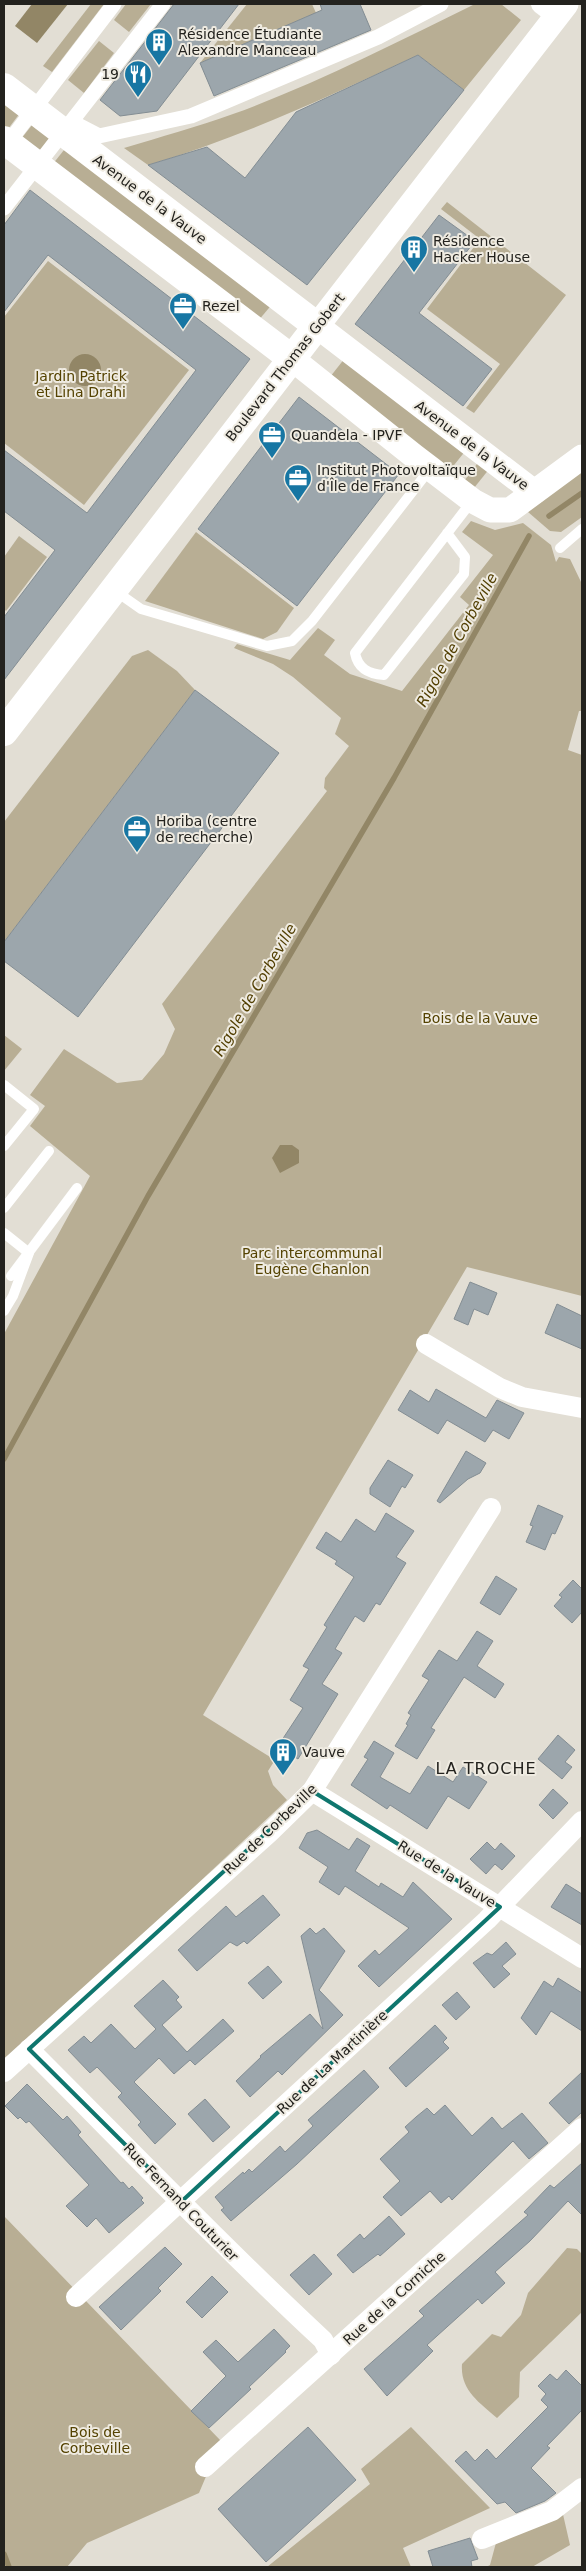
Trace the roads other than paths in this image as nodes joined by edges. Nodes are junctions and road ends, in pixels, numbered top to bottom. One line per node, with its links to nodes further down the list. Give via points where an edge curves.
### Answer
1 (114, 4): 6 (street)
2 (163, 4): 7 (street)
3 (441, 4): 7 (street, via 378,37 191,116 99,136)
4 (555, 8): 11 (street, Boulevard Thomas Gobert)
5 (4, 87): 6 (main road, Avenue de la Vauve)
6 (34, 110): 7 (main road, Avenue de la Vauve); 8 (street)
7 (68, 128): 9 (street); 11 (main road, Avenue de la Vauve)
8 (5, 144): 9 (main road, Avenue de la Vauve)
9 (38, 166): 10 (street); 12 (main road, Avenue de la Vauve)
10 (4, 208)
11 (317, 326): 12 (main road, Boulevard Thomas Gobert); 15 (street, Avenue de la Vauve)
12 (291, 358): 14 (street, Avenue de la Vauve); 20 (main road, Boulevard Thomas Gobert)
13 (582, 457): 15 (street)
14 (431, 468): 16 (street, Avenue de la Vauve); 20 (lane, via 312,621 292,641 268,646 141,609)
15 (534, 492): 16 (street, Avenue de la Vauve, via 510,510 490,510)
16 (472, 501): 18 (lane)
17 (582, 529): 19 (lane)
18 (447, 533): 18 (lane, via 355,653 359,666 366,671 384,675 464,574 465,557)
19 (560, 548)
20 (113, 590): 21 (main road, Boulevard Thomas Gobert)
21 (4, 732)
22 (4, 1085): 23 (lane, via 34,1109)
23 (4, 1146)
24 (49, 1151): 26 (lane)
25 (77, 1188): 28 (lane)
26 (4, 1208)
27 (4, 1233): 28 (lane)
28 (29, 1253): 29 (lane); 30 (lane)
29 (11, 1276)
30 (4, 1311)
31 (426, 1344): 32 (street, via 500,1388 522,1397)
32 (582, 1408)
33 (491, 1508): 34 (street, Rue de Corbeville)
34 (312, 1791): 36 (street, Rue de la Vauve); 38 (street, Rue de Corbeville)
35 (582, 1821): 36 (street, Rue de La Martinière)
36 (500, 1906): 37 (street, Rue de la Vauve); 41 (street, Rue de La Martinière)
37 (582, 1958)
38 (29, 2049): 39 (street, Rue de Corbeville); 41 (street, Rue Fernand Couturier)
39 (4, 2072)
40 (582, 2128): 43 (street, Rue de la Corniche)
41 (182, 2201): 42 (street, Rue de La Martinière); 43 (street, Rue Fernand Couturier, via 240,2263 323,2340)
42 (76, 2298)
43 (331, 2354): 44 (street, Rue de la Corniche)
44 (205, 2467)
45 (582, 2488): 46 (street, via 552,2511)
46 (482, 2539)

